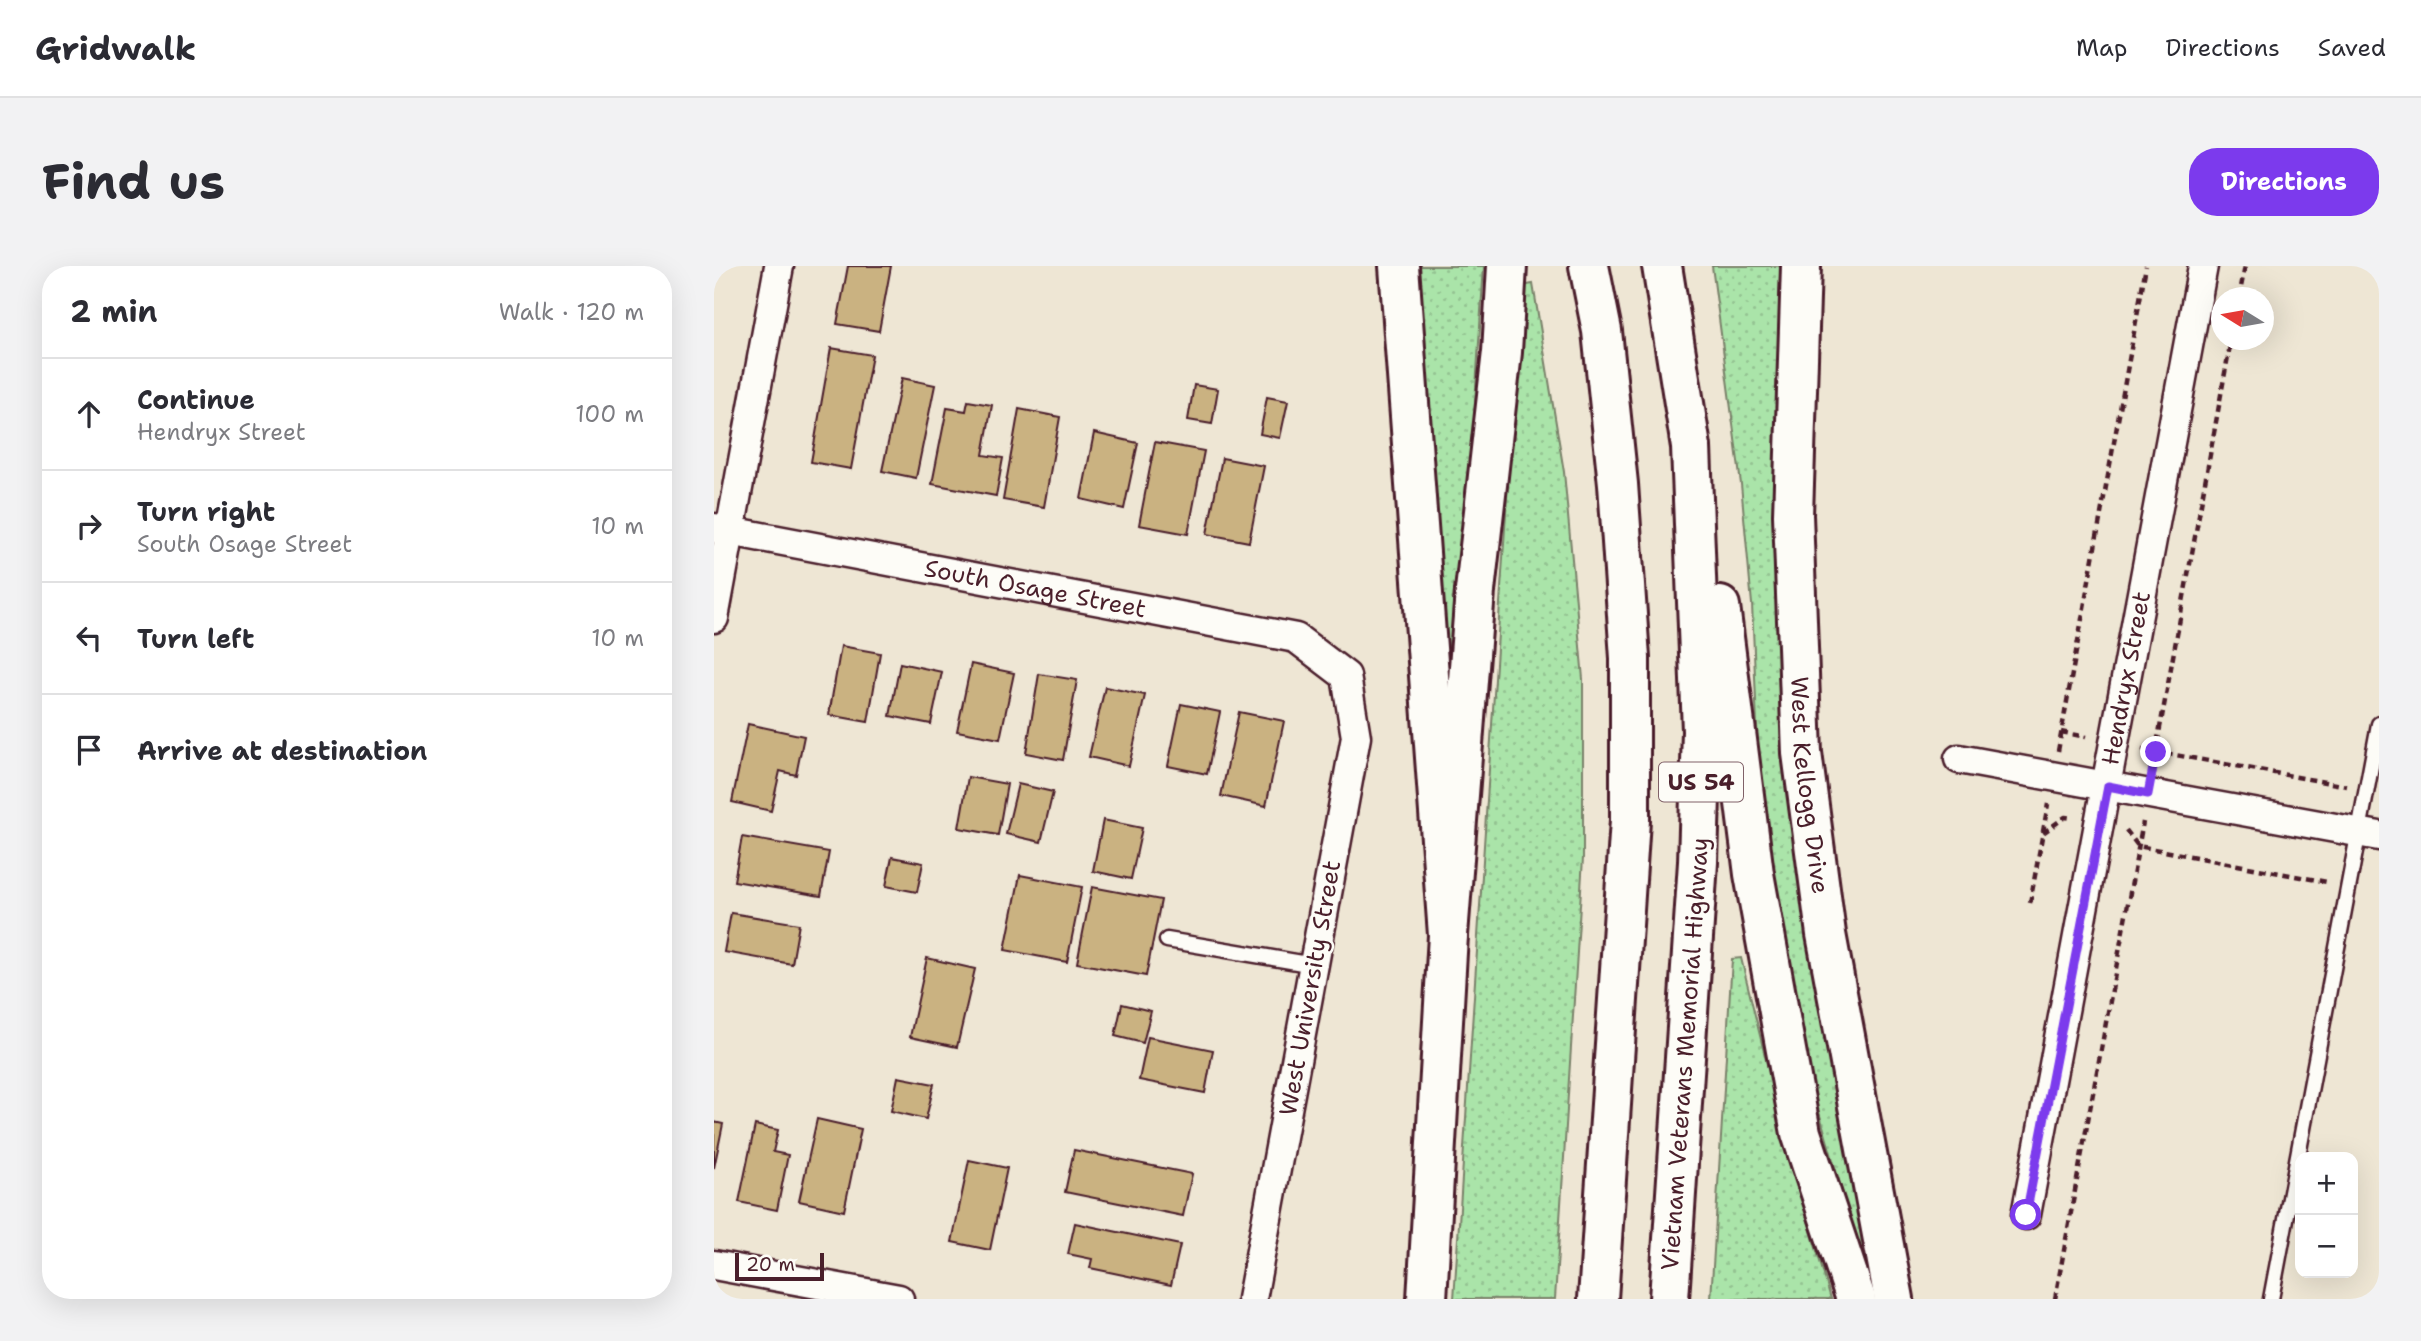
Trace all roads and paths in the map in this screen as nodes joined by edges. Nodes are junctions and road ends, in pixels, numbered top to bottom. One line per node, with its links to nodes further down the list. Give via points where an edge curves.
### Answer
1 (779, 266): 13 (street)
2 (1399, 266): 29 (main road)
3 (1507, 266): 29 (main road)
4 (1589, 266): 37 (main road, US 54, via 1602,331 1630,658 1630,820)
5 (1662, 266): 12 (main road, Vietnam Veterans Memorial Highway / US 54)
6 (1801, 266): 40 (main road, West Kellogg Drive, via 1793,515 1802,752 1826,934)
7 (2147, 266): 19 (path)
8 (2203, 266): 20 (street, Hendryx Street)
9 (2245, 266): 10 (path)
10 (2241, 287)
11 (2229, 350): 17 (path)
12 (1691, 447): 38 (main road, Vietnam Veterans Memorial Highway / US 54, via 1702,731 1698,862); 39 (main road, via 1717,586 1754,874 1801,1133)
13 (722, 529): 14 (street); 15 (street, South Osage Street, via 1296,638)
14 (714, 618)
15 (1346, 676): 31 (street, West University Street, via 1356,737)
16 (2379, 724): 21 (lane)
17 (2156, 752): 21 (path); 22 (path)
18 (1959, 759): 19 (street)
19 (2053, 776): 20 (street); 24 (path)
20 (2108, 786): 22 (street); 23 (street, Hendryx Street)
21 (2367, 789): 25 (lane)
22 (2148, 794): 25 (street); 26 (path)
23 (2101, 822): 24 (path, via 2065,817); 26 (path, via 2122,824); 32 (street, Hendryx Street)
24 (2042, 833): 28 (path)
25 (2369, 834): 27 (lane)
26 (2138, 846): 27 (path); 41 (path)
27 (2349, 886): 42 (lane)
28 (2030, 903)
29 (1448, 935): 36 (main road)
30 (1167, 940): 31 (lane)
31 (1314, 965): 35 (street, West University Street)
32 (2026, 1215)
33 (714, 1265): 34 (street)
34 (900, 1299)
35 (1252, 1299)
36 (1427, 1299)
37 (1598, 1299)
38 (1669, 1299)
39 (1856, 1299)
40 (1894, 1299)
41 (2055, 1299)
42 (2271, 1299)

